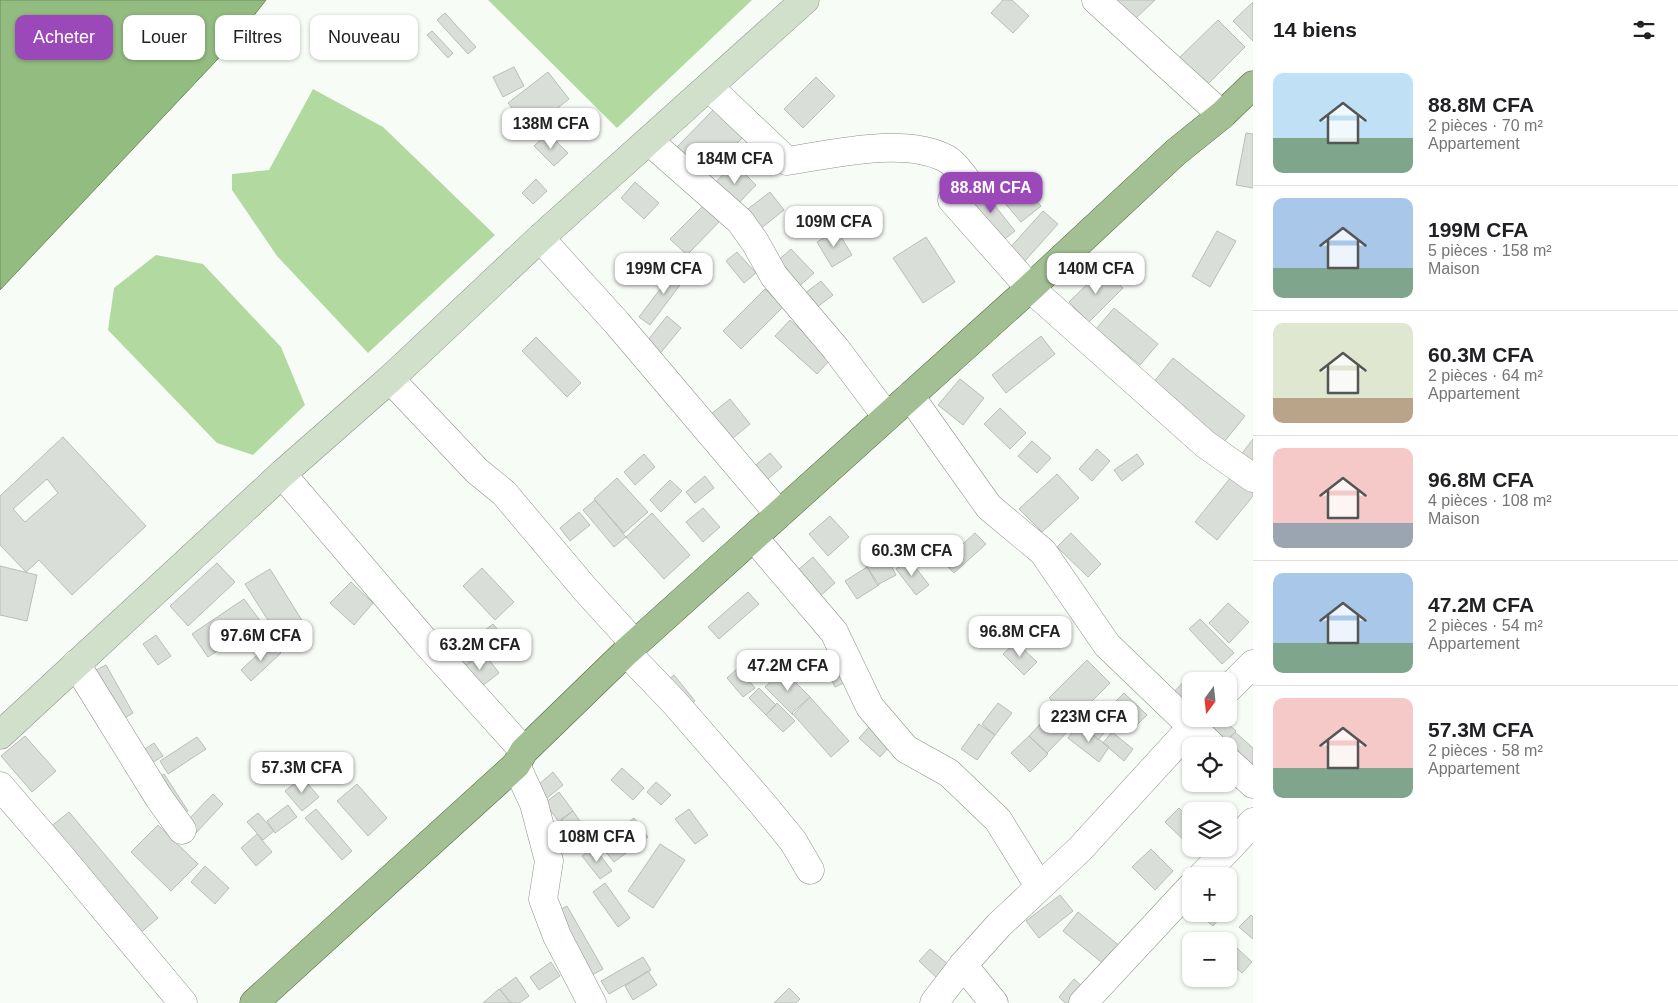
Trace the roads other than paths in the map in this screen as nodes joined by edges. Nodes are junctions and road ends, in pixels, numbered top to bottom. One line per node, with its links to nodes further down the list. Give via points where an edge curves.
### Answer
1 (805, 0): 4 (main road)
2 (1096, 0): 5 (street)
3 (1253, 85): 5 (main road)
4 (708, 87): 6 (main road); 8 (street, via 787,161 894,147 932,152 949,160 965,178 952,200)
5 (1222, 115): 8 (main road, via 1176,152)
6 (649, 141): 7 (main road); 11 (street, via 740,220 774,276)
7 (540, 238): 9 (main road); 14 (street, via 617,323)
8 (1030, 288): 10 (main road); 13 (street, via 1205,444)
9 (390, 379): 12 (main road); 16 (street, via 477,471 504,493)
10 (910, 396): 11 (main road); 20 (street, via 989,507 1044,552 1107,644)
11 (887, 416): 14 (main road)
12 (282, 474): 17 (main road); 23 (street)
13 (1253, 478)
14 (779, 514): 15 (main road)
15 (754, 538): 16 (main road); 33 (street, via 834,632 870,707 906,748 949,773 998,820)
16 (630, 648): 23 (main road); 32 (street, via 793,841)
17 (76, 664): 22 (main road); 28 (street, via 158,798)
18 (1253, 664): 19 (street)
19 (1238, 679)
20 (1182, 711)
21 (1190, 728): 33 (street, via 1080,849)
22 (0, 735)
23 (520, 758): 37 (main road); 38 (street, via 549,861 543,899 557,936)
24 (1237, 769): 25 (street)
25 (1253, 784)
26 (0, 786): 36 (street)
27 (1253, 822): 29 (street)
28 (182, 830)
29 (1237, 839)
30 (1220, 857): 31 (street)
31 (1210, 867)
32 (810, 870)
33 (1039, 886): 35 (street)
34 (1182, 897): 41 (street)
35 (963, 965): 39 (street); 40 (street)
36 (183, 1003)
37 (254, 1003)
38 (592, 1003)
39 (934, 1003)
40 (994, 1003)
41 (1083, 1003)

